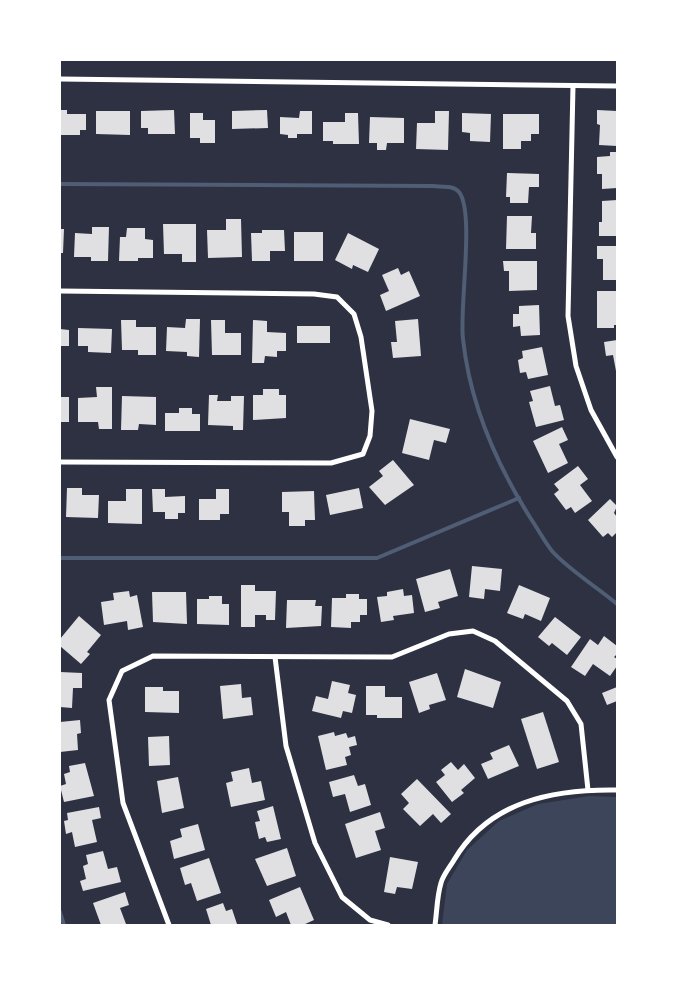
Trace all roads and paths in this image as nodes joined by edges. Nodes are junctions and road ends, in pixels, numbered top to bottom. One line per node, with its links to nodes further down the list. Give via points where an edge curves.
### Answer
1 (60, 79): 2 (street)
2 (573, 86): 3 (street); 5 (street, via 568,316 576,366 591,410)
3 (617, 86)
4 (60, 290): 6 (street, via 337,297 354,314 361,337 372,411 370,436 363,454 331,463)
5 (617, 457)
6 (60, 462)
7 (275, 657): 8 (street, via 392,657 449,634 473,631 496,641 567,701 581,724); 10 (street, via 153,656 122,671 109,700 124,803); 11 (street, via 286,746 315,844 342,897 370,920)
8 (588, 790): 9 (street); 12 (street, via 537,798 496,814 463,845 441,882)
9 (617, 790)
10 (168, 925)
11 (388, 925)
12 (435, 925)

